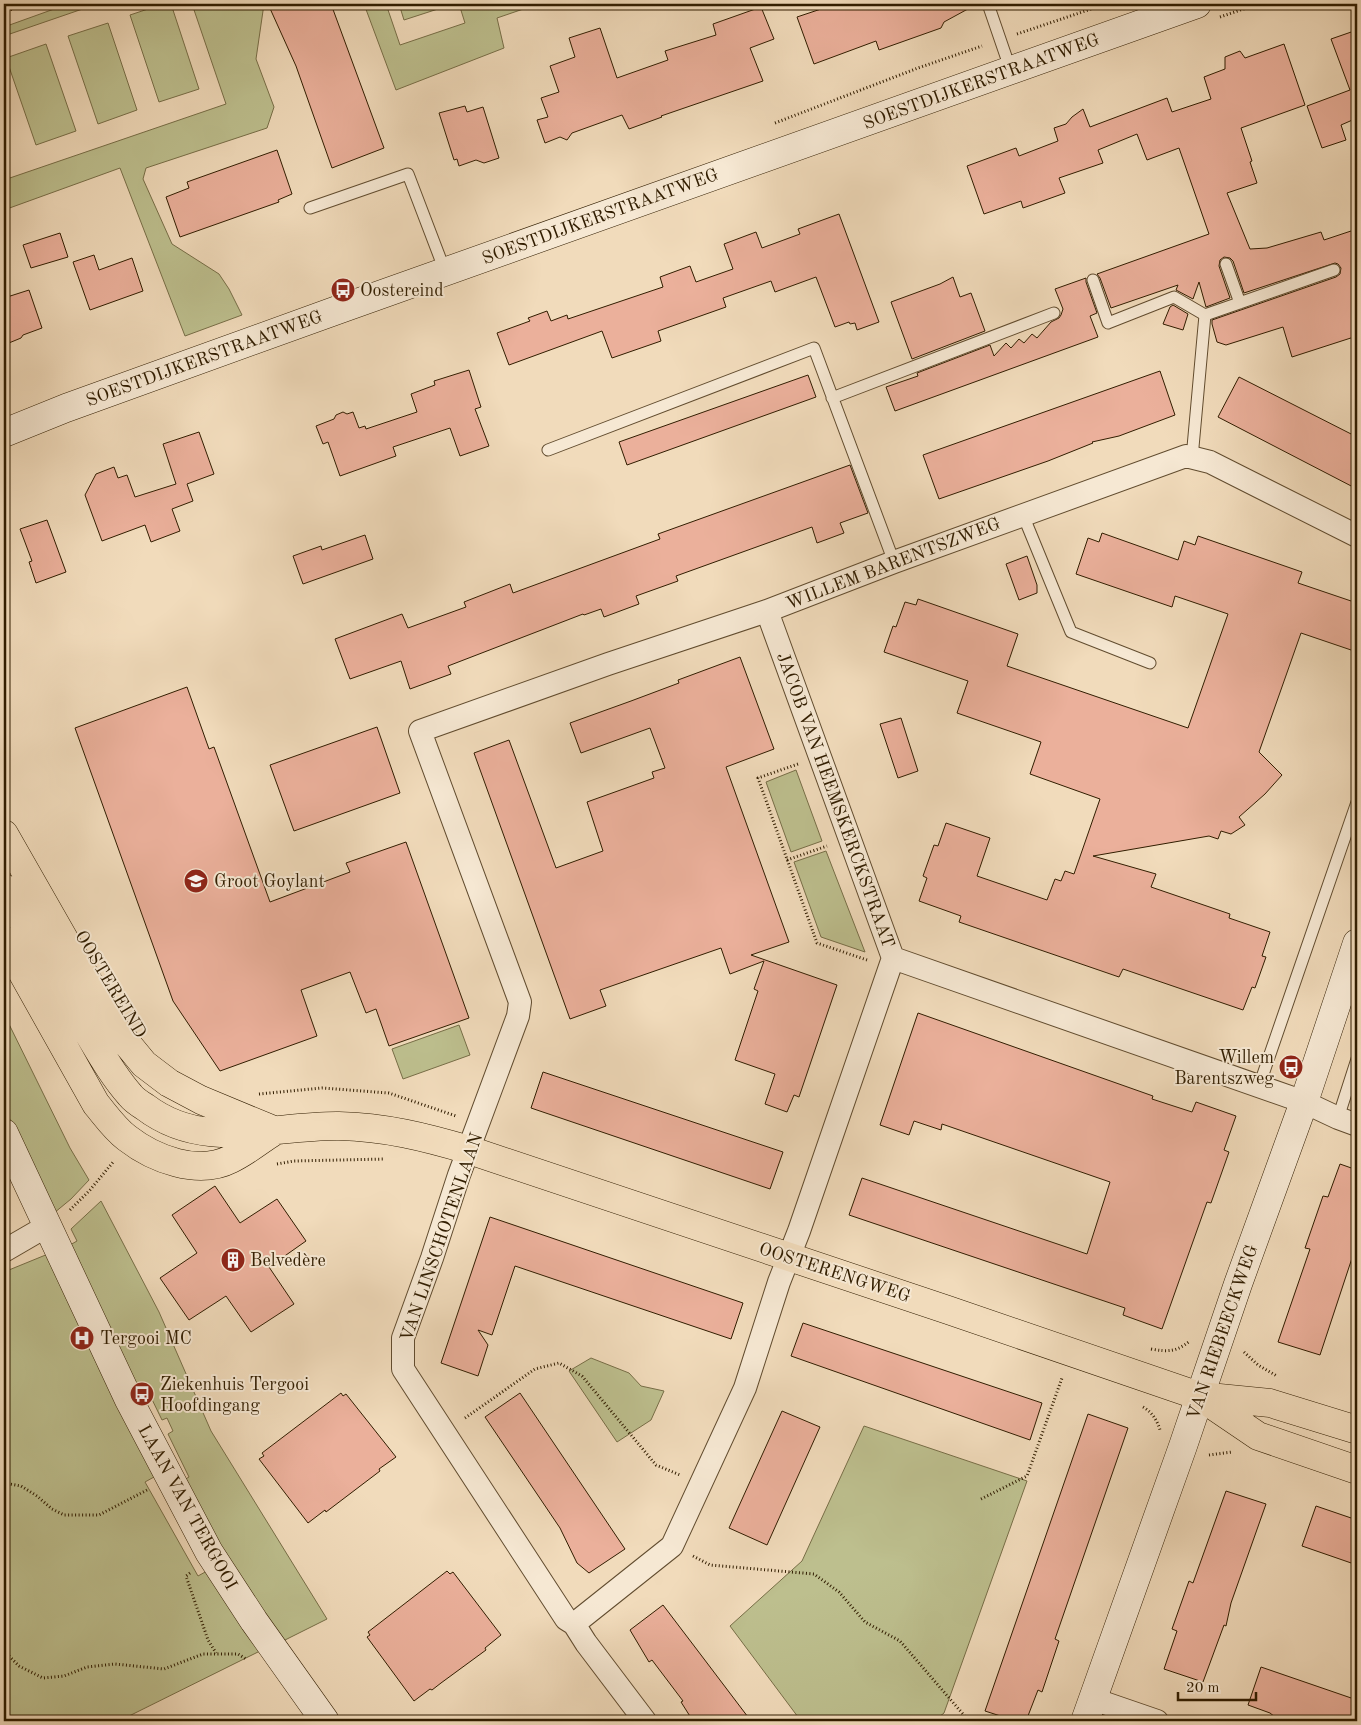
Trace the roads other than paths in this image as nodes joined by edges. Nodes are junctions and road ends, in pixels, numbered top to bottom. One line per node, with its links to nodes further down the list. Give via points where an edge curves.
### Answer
1 (988, 4): 3 (lane)
2 (1198, 4): 3 (street, SOESTDIJKERSTRAATWEG)
3 (1011, 70): 7 (street, SOESTDIJKERSTRAATWEG)
4 (310, 208): 7 (lane, via 408,174)
5 (1226, 264): 9 (lane)
6 (1334, 270): 9 (lane)
7 (445, 272): 13 (street, SOESTDIJKERSTRAATWEG)
8 (1092, 280): 11 (lane, via 1108,323 1174,297)
9 (1240, 303): 11 (lane)
10 (1054, 313): 12 (lane)
11 (1204, 315): 15 (lane)
12 (832, 398): 14 (lane, via 814,348); 18 (lane)
13 (4, 433)
14 (548, 450)
15 (1192, 458): 16 (street, WILLEM BARENTSZWEG, via 1186,456); 17 (street, WILLEM BARENTSZWEG, via 1210,462)
16 (1023, 515): 18 (street, WILLEM BARENTSZWEG); 20 (lane, via 1070,632)
17 (1357, 536)
18 (894, 562): 19 (street, WILLEM BARENTSZWEG)
19 (767, 611): 21 (street, WILLEM BARENTSZWEG); 27 (street, JACOB VAN HEEMSKERCKSTRAAT)
20 (1150, 663)
21 (420, 731): 34 (street, VAN LINSCHOTENLAAN, via 520,1002 518,1016)
22 (1357, 802): 29 (lane)
23 (4, 834): 32 (main road, via 116,1030 144,1064 169,1083 201,1100)
24 (4, 888): 32 (main road, via 112,1072 131,1097 157,1117 189,1130 227,1134)
25 (1357, 943): 30 (street, VAN RIEBEECKWEG)
26 (6, 950): 32 (main road, via 96,1104 127,1138 154,1155 182,1164 208,1166 230,1160)
27 (893, 958): 29 (street); 37 (street, JACOB VAN HEEMSKERCKSTRAAT)
28 (1357, 1059): 31 (lane)
29 (1259, 1086): 30 (street)
30 (1304, 1102): 31 (street); 38 (street, VAN RIEBEECKWEG, via 1238,1284 1227,1345)
31 (1347, 1121)
32 (275, 1130): 34 (main road, via 337,1126 377,1128)
33 (4, 1133): 35 (street, LAAN VAN TERGOOI)
34 (469, 1150): 37 (main road, OOSTERENGWEG); 41 (street, VAN LINSCHOTENLAAN, via 403,1338 403,1369 566,1619)
35 (46, 1226): 36 (street); 43 (street, LAAN VAN TERGOOI, via 129,1400 209,1552)
36 (4, 1251)
37 (789, 1257): 38 (main road, OOSTERENGWEG); 41 (street, JACOB VAN HEEMSKERCKSTRAAT, via 745,1388 672,1546)
38 (1199, 1396): 39 (main road, OOSTERENGWEG, via 1270,1403); 40 (main road, OOSTERENGWEG, via 1258,1436); 42 (street, VAN RIEBEECKWEG)
39 (1357, 1430)
40 (1357, 1470)
41 (574, 1624): 44 (street, VAN LINSCHOTENLAAN)
42 (1089, 1710): 45 (street)
43 (325, 1721)
44 (645, 1721)
45 (1157, 1721)

